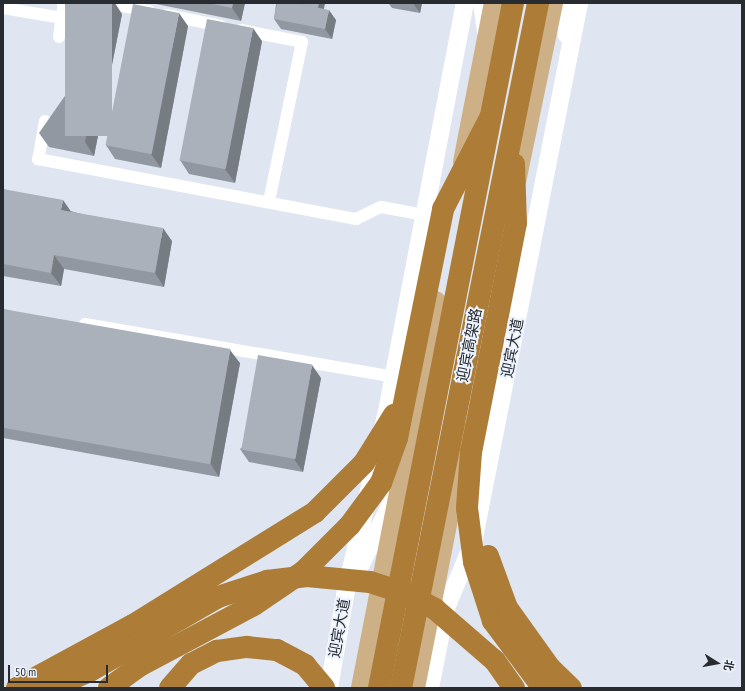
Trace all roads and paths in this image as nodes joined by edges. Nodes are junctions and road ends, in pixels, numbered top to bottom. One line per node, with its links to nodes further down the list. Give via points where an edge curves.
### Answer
1 (64, 3): 12 (street)
2 (107, 3): 19 (street, via 302,42)
3 (465, 3): 20 (street, 迎宾大道)
4 (482, 3): 13 (street)
5 (494, 3): 13 (main road)
6 (513, 3): 17 (highway, 迎宾高架路)
7 (538, 3): 18 (highway, 迎宾高架路)
8 (553, 3): 35 (main road, 迎宾大道)
9 (564, 3): 15 (street)
10 (578, 3): 15 (street, 迎宾大道)
11 (3, 8): 12 (street)
12 (62, 18): 14 (street)
13 (488, 40): 24 (main road)
14 (57, 49)
15 (568, 55): 36 (street, 迎宾大道, via 473,543 446,608)
16 (47, 104): 19 (street, via 38,159)
17 (490, 118): 22 (highway, via 443,209); 33 (highway, 迎宾高架路)
18 (514, 123): 23 (highway, via 516,223); 34 (highway, 迎宾高架路)
19 (269, 202): 20 (street, via 356,219 381,207)
20 (424, 215): 22 (street, 迎宾大道)
21 (73, 321): 22 (street)
22 (401, 378): 25 (street, 迎宾大道); 26 (highway, via 389,427 364,463 315,512 133,625); 28 (highway, via 397,438 381,483 350,525 304,571 254,605 141,665)
23 (471, 452): 38 (highway, via 467,508 474,562 494,621); 39 (highway, via 489,563 507,608 550,668)
24 (398, 492): 25 (street); 32 (main road)
25 (345, 596): 31 (street, 迎宾大道)
26 (17, 688)
27 (51, 688): 37 (highway, via 90,671 218,597 268,581 307,576 370,582 428,605 462,629 495,661)
28 (109, 688)
29 (170, 688): 30 (highway, via 191,664 217,651 247,646 277,650 305,665)
30 (324, 688)
31 (329, 688)
32 (361, 688)
33 (379, 688)
34 (401, 688)
35 (416, 688)
36 (430, 688)
37 (514, 688)
38 (543, 688)
39 (571, 688)

